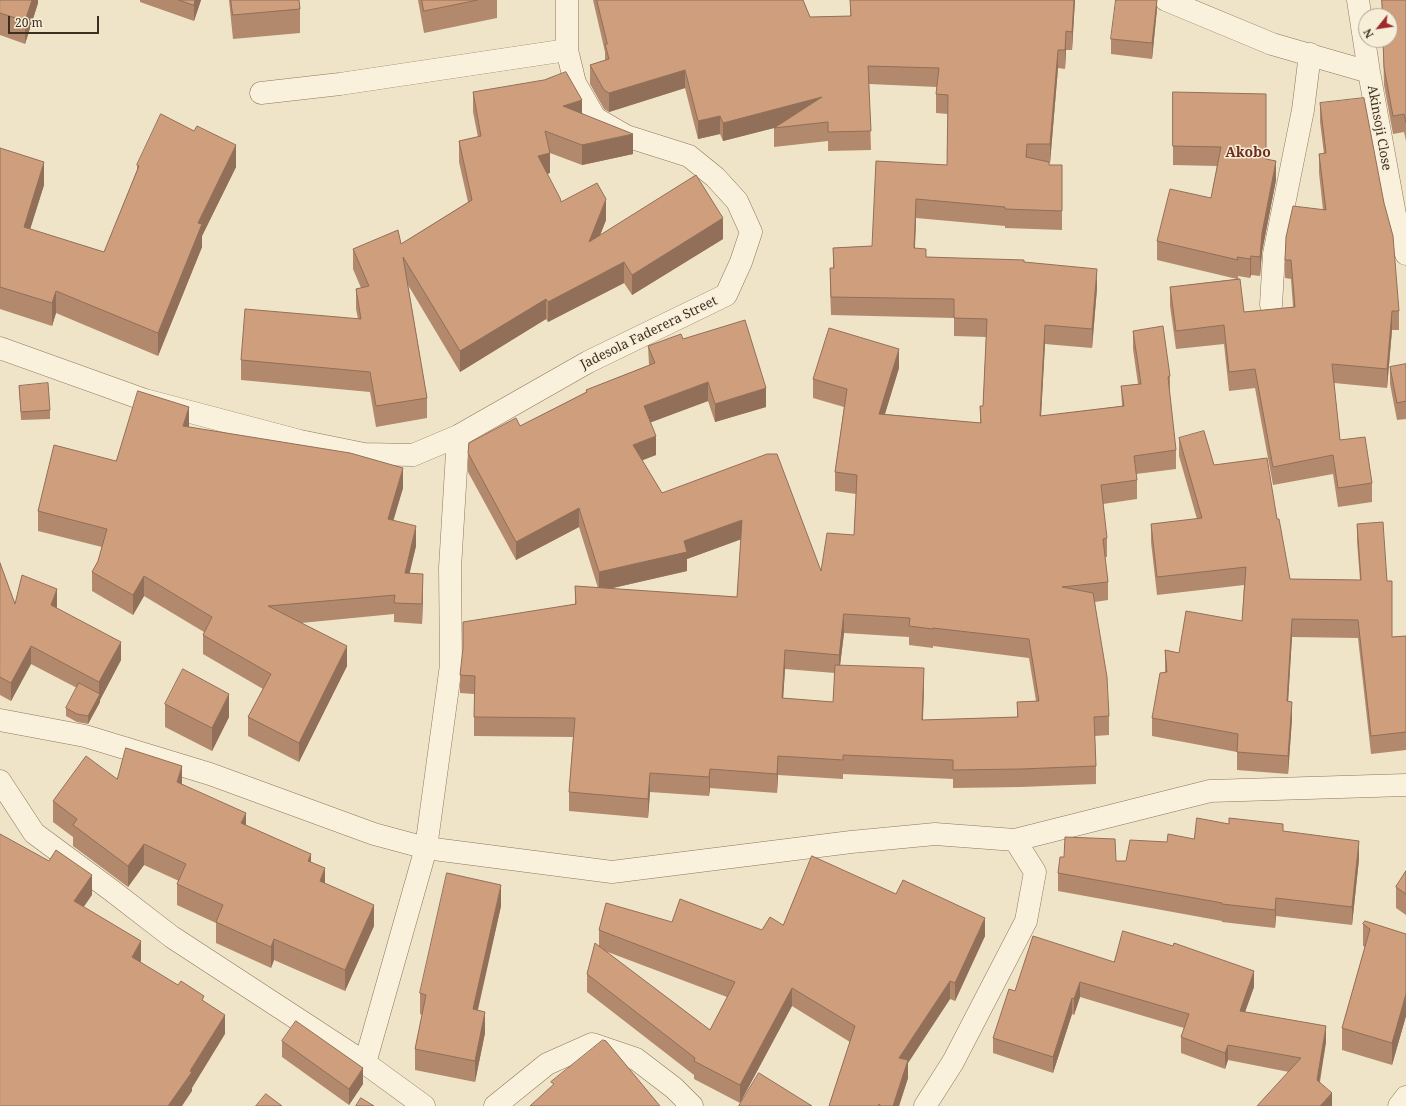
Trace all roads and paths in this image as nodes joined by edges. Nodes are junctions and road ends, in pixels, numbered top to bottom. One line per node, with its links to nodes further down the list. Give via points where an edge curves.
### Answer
1 (567, 0): 4 (street, Jadesola Faderera Street)
2 (1166, 0): 5 (street, via 1272,44)
3 (1358, 0): 6 (street, Akinsoji Close)
4 (567, 50): 7 (street, via 340,84); 11 (street, Jadesola Faderera Street, via 575,83 595,118 626,136 689,156 715,177 737,201 751,232 726,295 588,362)
5 (1310, 54): 6 (street); 9 (street, via 1303,110 1274,254)
6 (1368, 72): 8 (street, Akinsoji Close, via 1396,220)
7 (261, 93)
8 (1406, 254)
9 (1271, 306)
10 (0, 348): 11 (street, Jadesola Faderera Street, via 145,400 300,441 364,454 413,455)
11 (458, 436): 16 (street, via 450,568 451,665)
12 (0, 720): 16 (street, via 84,736 210,774 374,834)
13 (0, 781): 17 (street, via 34,833 172,937)
14 (1406, 784): 15 (street, via 1210,791)
15 (1015, 840): 16 (street, via 936,834 612,872); 22 (street, via 1035,872 1026,921 953,1062)
16 (426, 848): 17 (street)
17 (365, 1063): 19 (street)
18 (1406, 1097): 23 (street)
19 (424, 1106)
20 (495, 1106): 21 (street, via 547,1064 592,1044 636,1058)
21 (692, 1106)
22 (925, 1106)
23 (1399, 1106)

